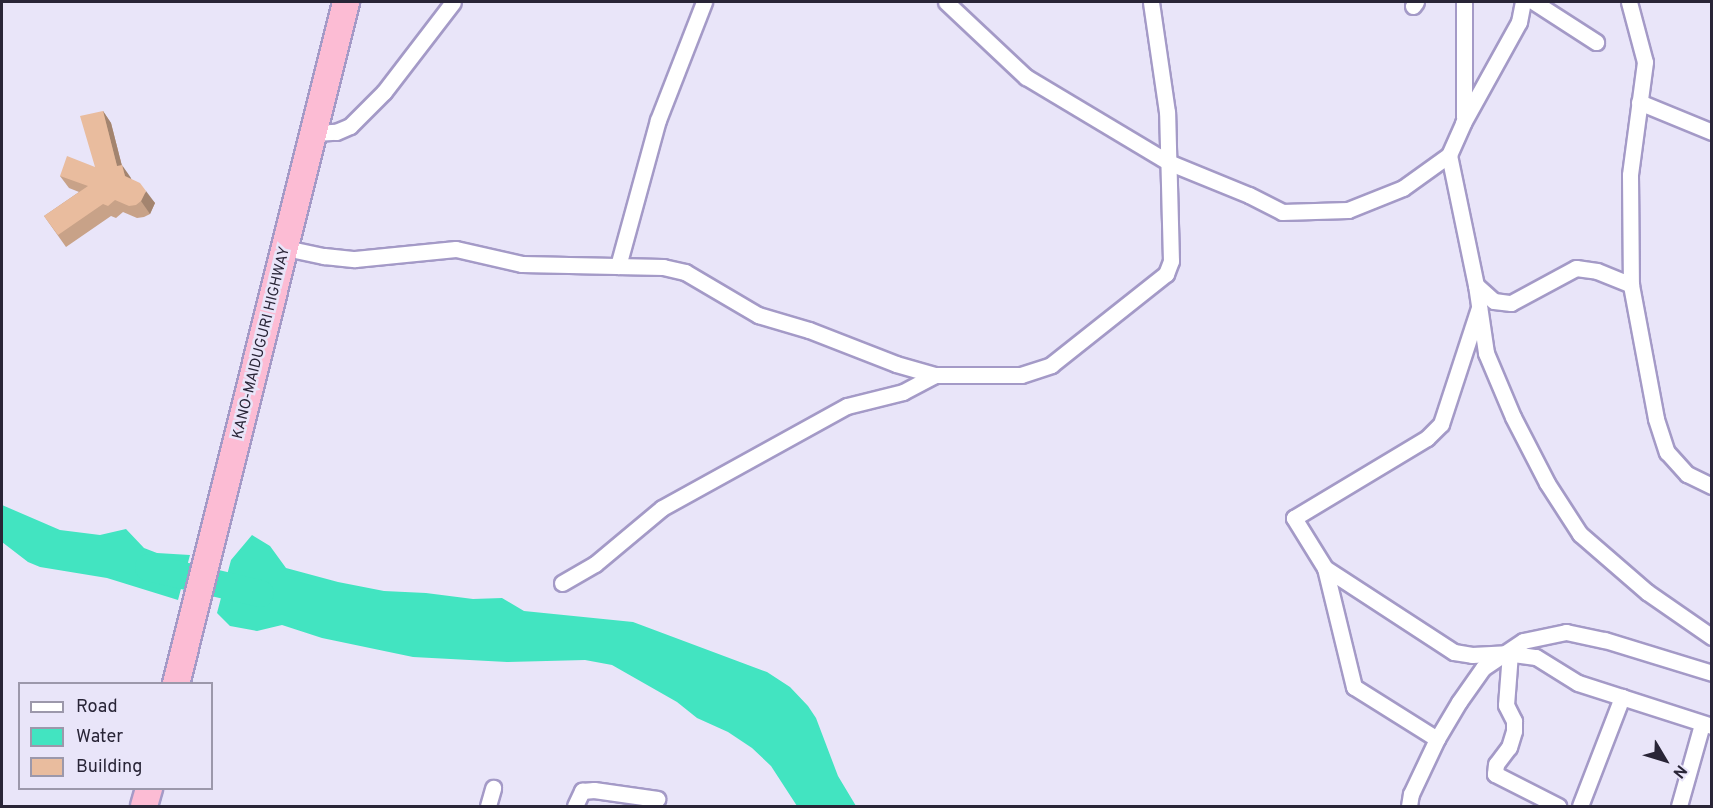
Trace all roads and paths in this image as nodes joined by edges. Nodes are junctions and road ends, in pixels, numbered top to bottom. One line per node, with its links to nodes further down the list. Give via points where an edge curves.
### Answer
1 (346, 2): 14 (highway, KANO-MAIDUGURI HIGHWAY)
2 (453, 2): 14 (street, via 384,92 350,126 336,132)
3 (704, 2): 18 (street, via 658,120)
4 (946, 2): 16 (street, via 1026,77)
5 (1151, 2): 16 (street, via 1167,112)
6 (1464, 2): 12 (street)
7 (1523, 2): 12 (street, via 1519,22)
8 (1534, 2): 10 (street)
9 (1629, 2): 11 (street, via 1644,62)
10 (1596, 42)
11 (1639, 102): 13 (street); 20 (street, via 1630,175)
12 (1463, 123): 15 (street)
13 (1712, 132)
14 (314, 133): 17 (highway, KANO-MAIDUGURI HIGHWAY)
15 (1449, 155): 16 (street, via 1403,188 1348,210 1282,212); 19 (street)
16 (1168, 162): 22 (street, via 1170,261 1166,274 1051,365 1021,375)
17 (286, 245): 18 (street, via 324,256 355,259 456,249 522,264); 29 (highway, KANO-MAIDUGURI HIGHWAY)
18 (618, 266): 22 (street, via 663,267 685,272 758,315)
19 (1476, 285): 20 (street, via 1494,301 1511,303 1576,268 1597,271); 21 (street)
20 (1631, 285): 23 (street, via 1656,419 1667,452 1687,474)
21 (1479, 308): 24 (street, via 1441,424 1427,438 1294,518); 26 (street, via 1486,353 1513,417 1547,483 1580,534 1647,592)
22 (935, 375): 25 (street, via 903,392 847,406 662,508 595,564)
23 (1712, 486)
24 (1325, 568): 27 (street, via 1454,652); 32 (street, via 1354,687)
25 (562, 583)
26 (1712, 637)
27 (1508, 653): 28 (street, via 1523,641 1566,632); 30 (street, via 1536,657 1578,683); 32 (street, via 1484,668); 40 (street, via 1506,705 1514,731 1509,747 1496,764 1496,774)
28 (1712, 673)
29 (177, 682)
30 (1622, 697): 31 (street); 41 (street)
31 (1707, 725): 42 (street)
32 (1437, 739): 39 (street, via 1411,794)
33 (493, 788): 37 (street)
34 (149, 790): 36 (highway)
35 (657, 799): 38 (street, via 582,791)
36 (144, 807)
37 (488, 807)
38 (575, 807)
39 (1409, 807)
40 (1558, 807)
41 (1581, 807)
42 (1679, 807)

